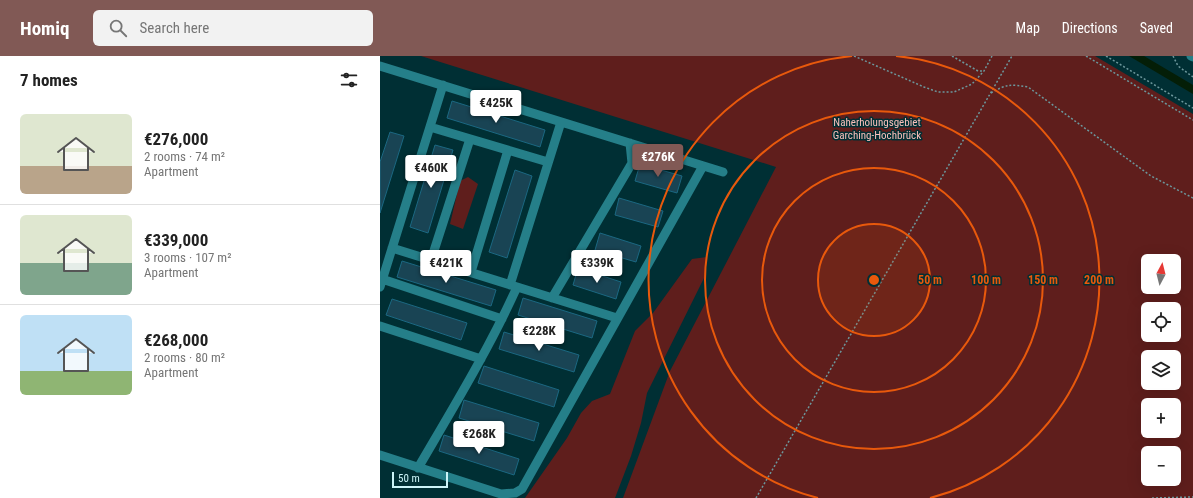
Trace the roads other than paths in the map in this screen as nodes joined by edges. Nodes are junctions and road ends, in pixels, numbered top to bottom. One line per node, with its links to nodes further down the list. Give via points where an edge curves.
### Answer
1 (380, 66): 2 (lane)
2 (443, 85): 3 (lane); 4 (lane)
3 (561, 122): 6 (lane); 8 (lane)
4 (430, 127): 5 (lane); 11 (lane)
5 (470, 139): 7 (lane); 12 (lane)
6 (630, 143): 9 (lane); 16 (lane, via 632,162)
7 (508, 150): 8 (lane); 13 (lane)
8 (548, 162): 15 (lane)
9 (703, 166): 10 (lane); 17 (lane)
10 (723, 172)
11 (392, 248): 12 (lane); 14 (lane)
12 (431, 260): 13 (lane)
13 (471, 272): 15 (lane)
14 (381, 283): 18 (lane)
15 (513, 286): 16 (lane); 18 (lane)
16 (552, 298): 17 (lane)
17 (617, 318): 22 (lane, via 522,489 515,493 501,494)
18 (502, 319): 20 (lane)
19 (380, 326): 20 (lane)
20 (481, 359): 22 (lane)
21 (380, 455): 22 (lane)
22 (418, 468)

